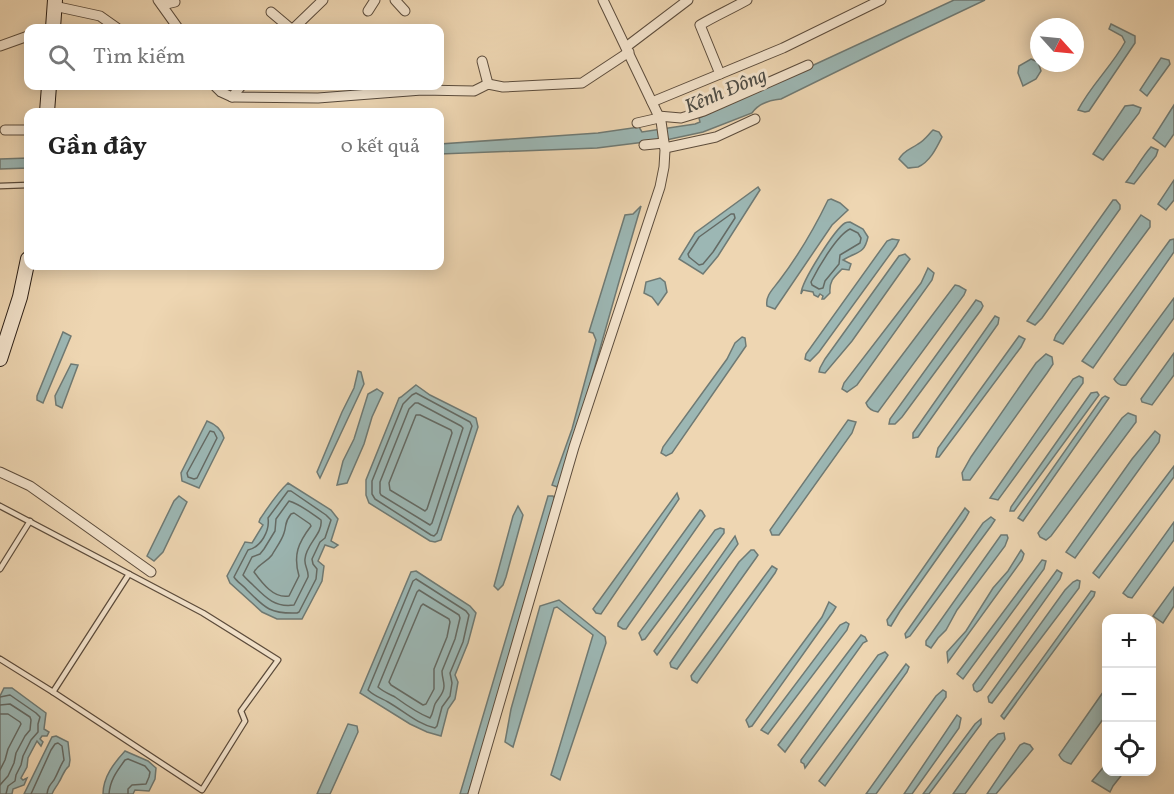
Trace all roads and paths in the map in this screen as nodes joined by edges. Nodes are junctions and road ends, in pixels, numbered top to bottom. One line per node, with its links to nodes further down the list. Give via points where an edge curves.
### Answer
1 (323, 0): 18 (street)
2 (375, 0): 11 (street)
3 (395, 0): 12 (street)
4 (603, 0): 21 (street)
5 (688, 0): 21 (street)
6 (747, 0): 24 (street, via 700,25)
7 (881, 0): 24 (street)
8 (175, 2): 10 (street)
9 (55, 3): 14 (main road); 15 (street, via 100,16)
10 (160, 3): 16 (street)
11 (368, 11)
12 (405, 11)
13 (271, 12): 17 (street)
14 (52, 24)
15 (111, 24)
16 (175, 24)
17 (287, 24)
18 (296, 24)
19 (24, 37): 20 (street)
20 (0, 46)
21 (627, 50): 25 (street, via 582,83 503,87); 30 (street)
22 (482, 61): 25 (street)
23 (808, 65): 32 (street, via 704,111 681,118)
24 (720, 75): 30 (street)
25 (488, 84): 29 (street, via 474,90 318,98)
26 (49, 90): 31 (main road)
27 (219, 90): 29 (street)
28 (238, 90): 29 (street)
29 (232, 97)
30 (652, 102): 32 (street)
31 (47, 108)
32 (659, 118): 34 (street); 38 (street)
33 (755, 119): 38 (street, via 716,137)
34 (637, 123)
35 (5, 129): 36 (street)
36 (24, 130)
37 (644, 145): 38 (street)
38 (665, 145): 51 (street, via 660,187 574,447)
39 (24, 185): 40 (lane)
40 (0, 186)
41 (26, 270): 42 (main road)
42 (0, 359)
43 (0, 472): 47 (street, via 30,486)
44 (0, 506): 45 (lane)
45 (30, 522): 46 (lane); 48 (lane)
46 (0, 569)
47 (151, 572)
48 (129, 574): 50 (lane); 50 (lane, via 203,613 278,660 241,711 245,721 202,790)
49 (0, 659): 50 (lane)
50 (53, 692)
51 (473, 794)

